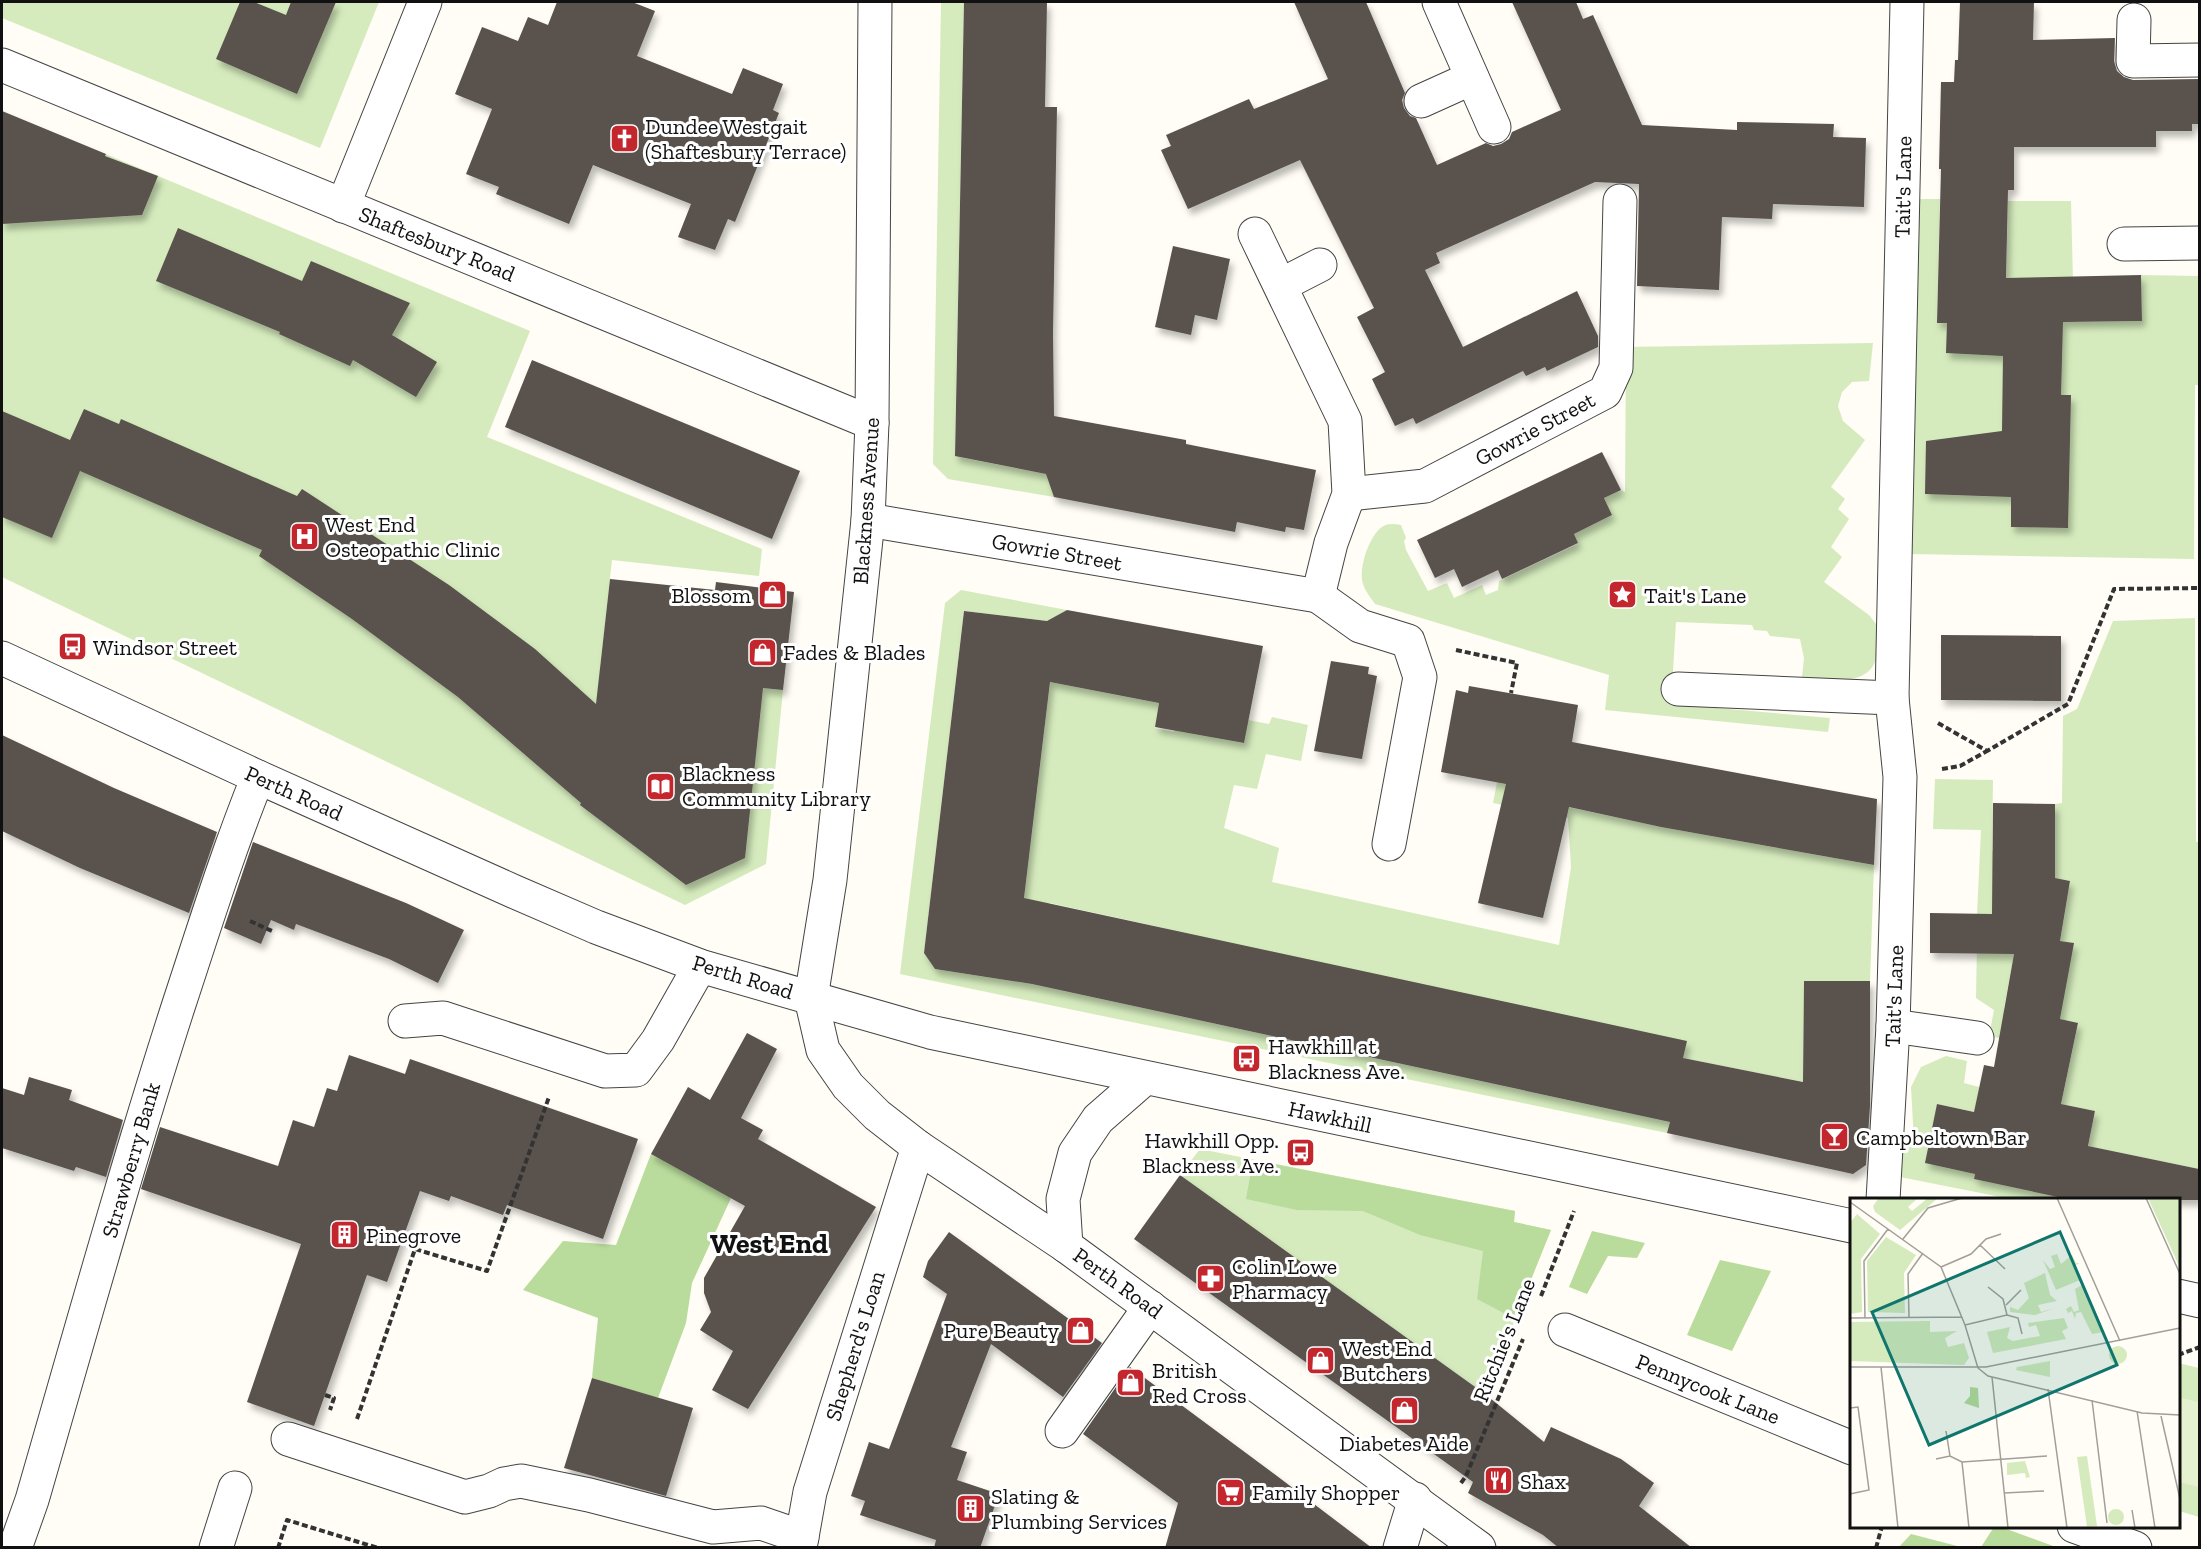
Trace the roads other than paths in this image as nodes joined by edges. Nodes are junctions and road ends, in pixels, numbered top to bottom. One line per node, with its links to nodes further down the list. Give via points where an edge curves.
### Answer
1 (424, 2): 12 (street)
2 (875, 2): 18 (street, Blackness Avenue)
3 (1438, 2): 8 (street)
4 (1907, 2): 24 (street, Tait's Lane)
5 (2134, 20): 6 (street, via 2133,61)
6 (2199, 60)
7 (2, 65): 12 (street, Shaftesbury Road)
8 (1472, 78): 9 (street); 10 (street)
9 (1422, 101)
10 (1494, 127)
11 (1620, 201): 19 (street, Gowrie Street, via 1616,368 1605,392 1425,486)
12 (343, 206): 18 (street, Shaftesbury Road)
13 (1256, 234): 17 (street)
14 (2199, 243): 15 (street)
15 (2124, 244)
16 (1320, 266): 17 (street)
17 (1281, 285): 19 (street, via 1345,421)
18 (872, 423): 20 (street, Blackness Avenue)
19 (1349, 494): 21 (street)
20 (868, 520): 21 (street, Gowrie Street); 28 (street, Blackness Avenue, via 830,880)
21 (1318, 596): 26 (street, Gowrie Street, via 1360,626 1408,641 1420,677)
22 (2, 657): 25 (street, Perth Road)
23 (1678, 688): 24 (street)
24 (1893, 698): 30 (street, Tait's Lane, via 1900,777)
25 (258, 777): 27 (street, Perth Road, via 597,927); 48 (street, Strawberry Bank, via 215,894 146,1106)
26 (1389, 843)
27 (700, 966): 28 (street, Perth Road); 29 (street, via 658,1040 636,1070 604,1071 443,1018)
28 (811, 998): 32 (street, Hawkhill, via 930,1032); 33 (street, Perth Road, via 823,1050 848,1086)
29 (405, 1021)
30 (1893, 1026): 31 (street); 34 (street, Tait's Lane)
31 (1977, 1038)
32 (1145, 1078): 35 (street, Hawkhill); 36 (street, via 1098,1119 1075,1153 1064,1199)
33 (918, 1147): 36 (street, Perth Road); 47 (street, Shepherd's Loan, via 810,1492)
34 (1883, 1198)
35 (1850, 1226)
36 (1066, 1246): 39 (street, Perth Road)
37 (2180, 1296): 38 (street)
38 (2199, 1300)
39 (1150, 1307): 41 (street); 45 (street, Perth Road)
40 (1565, 1330): 43 (street, Pennycook Lane)
41 (1062, 1431)
42 (288, 1438): 47 (street, via 465,1497 521,1481 713,1527 761,1523)
43 (1850, 1448)
44 (235, 1488): 49 (street)
45 (1425, 1507): 50 (street); 51 (street, Perth Road)
46 (2077, 1528): 52 (street)
47 (801, 1542)
48 (15, 1548)
49 (216, 1548)
50 (1400, 1548)
51 (1479, 1548)
52 (2135, 1548)

